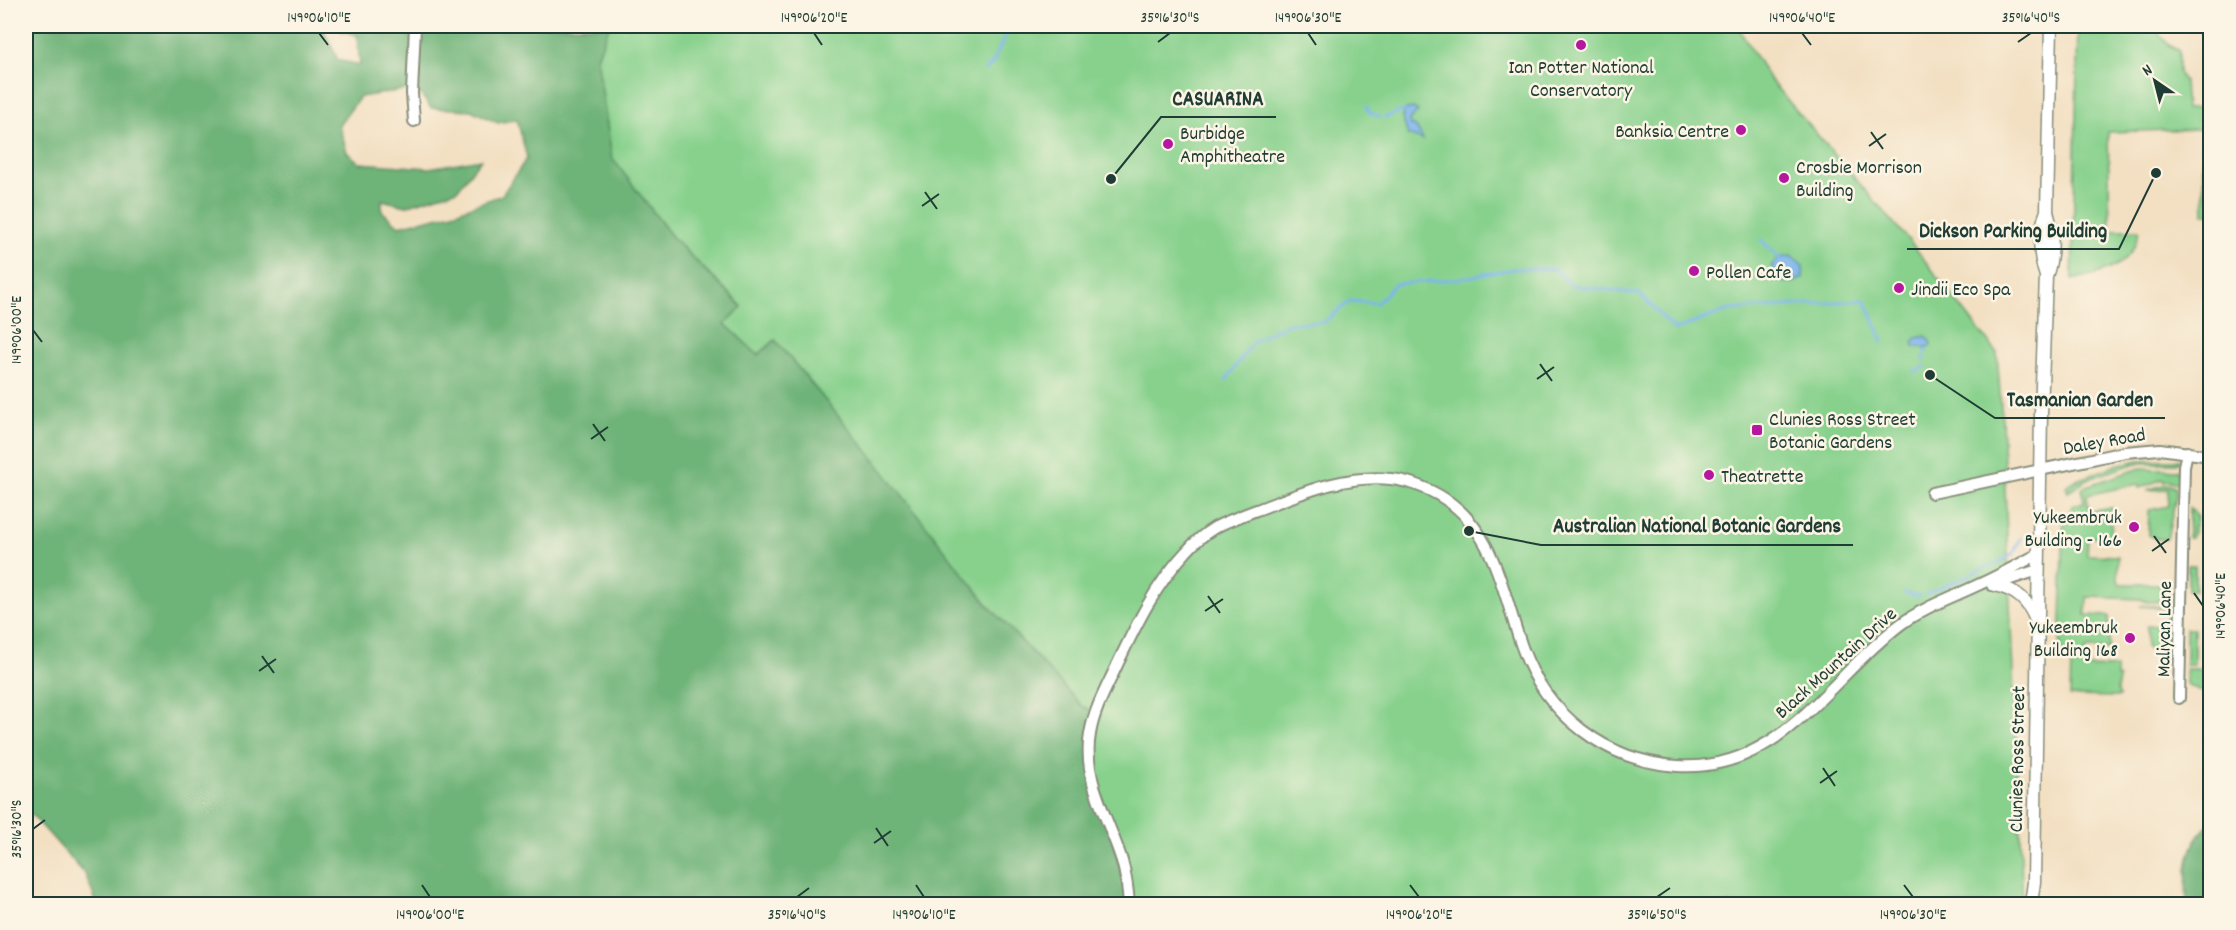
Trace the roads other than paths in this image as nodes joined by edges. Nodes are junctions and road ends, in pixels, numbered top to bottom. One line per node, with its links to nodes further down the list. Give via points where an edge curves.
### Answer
1 (415, 26): 3 (street)
2 (2051, 26): 6 (street, Clunies Ross Street, via 2047,211 2052,228 2051,262 2046,276)
3 (414, 121)
4 (2187, 452): 5 (street, Daley Road); 6 (street, Daley Road, via 2125,452); 13 (street, Maliyan Lane)
5 (2211, 456)
6 (2040, 471): 7 (street, Daley Road); 8 (street, Clunies Ross Street)
7 (1932, 493)
8 (2039, 554): 9 (street, Clunies Ross Street); 10 (street, Black Mountain Drive)
9 (2038, 570): 11 (street, Black Mountain Drive); 12 (street, Clunies Ross Street)
10 (1979, 585): 11 (street, Black Mountain Drive); 15 (street, Black Mountain Drive, via 1901,624 1808,714 1751,752 1717,763 1652,763 1597,741 1556,707 1522,650 1488,547 1449,501 1427,489 1389,479 1342,481 1289,498 1212,529 1187,550 1154,593 1096,712 1090,734 1090,774 1121,859)
11 (1995, 585): 12 (street, via 2024,599)
12 (2038, 624): 14 (street, Clunies Ross Street)
13 (2179, 698)
14 (2034, 882): 16 (street, Clunies Ross Street); 17 (street, Clunies Ross Street)
15 (1129, 904)
16 (2031, 904)
17 (2037, 904)

